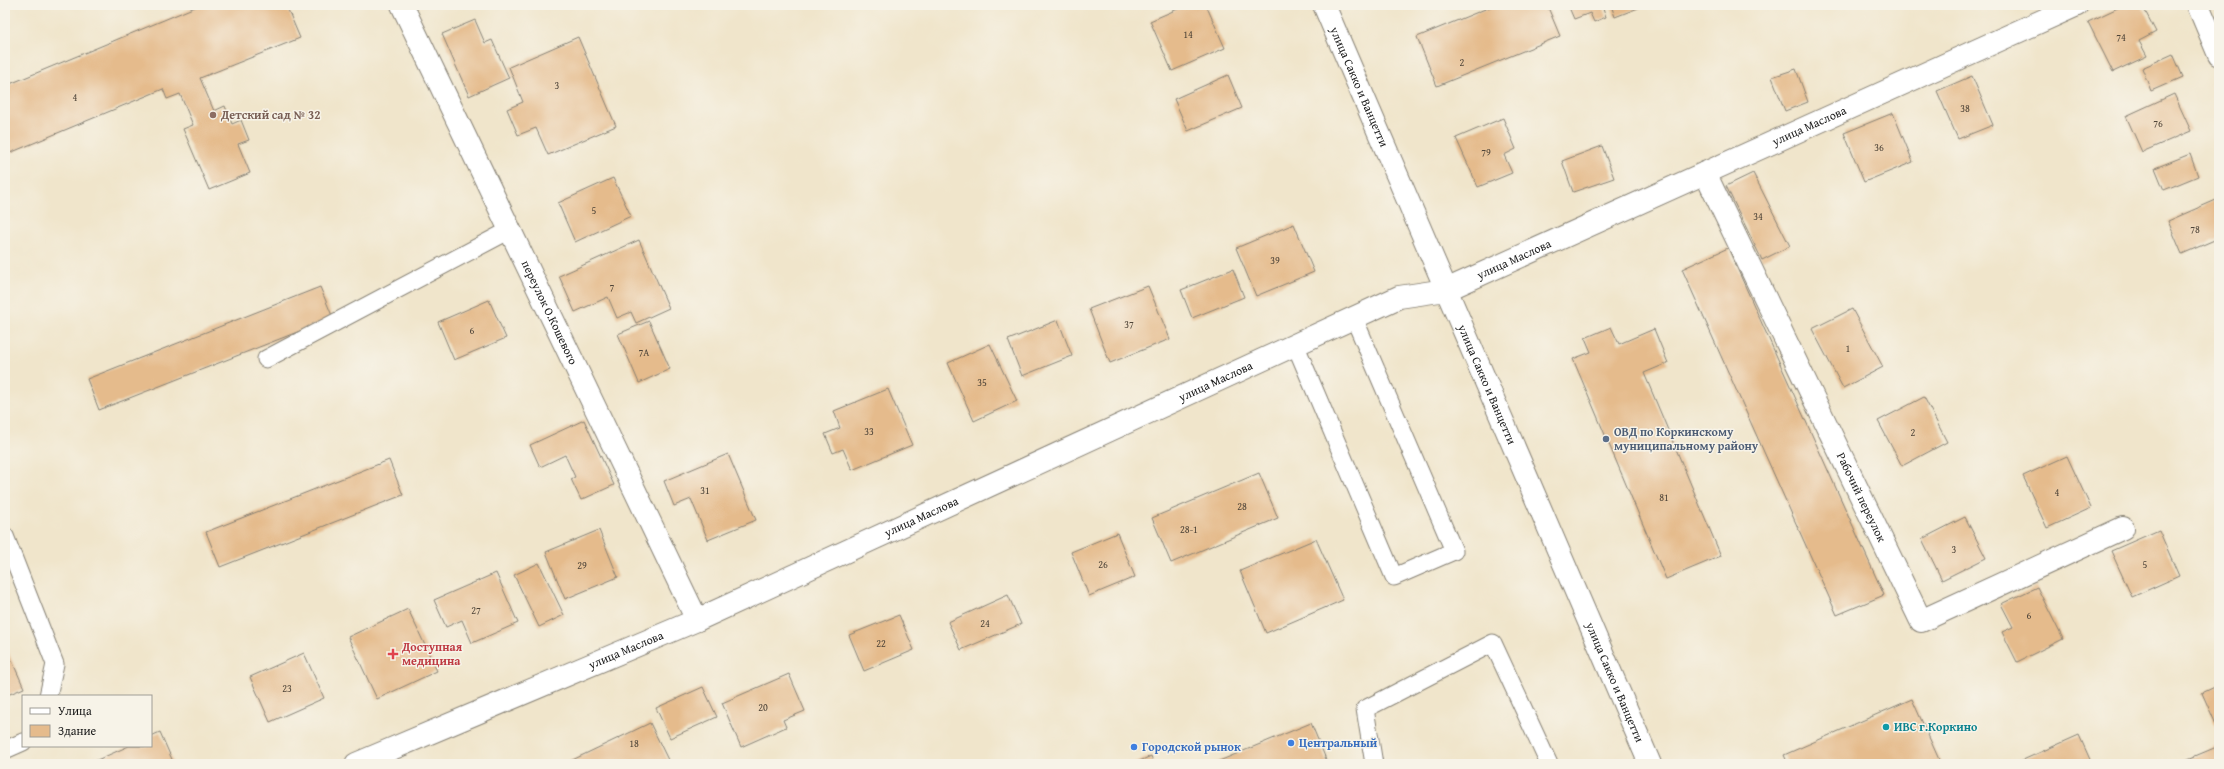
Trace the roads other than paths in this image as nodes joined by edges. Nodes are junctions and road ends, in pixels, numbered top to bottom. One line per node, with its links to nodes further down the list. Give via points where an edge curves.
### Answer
1 (402, 5): 7 (street, переулок О.Кошевого)
2 (2077, 5): 6 (street, улица Маслова)
3 (2198, 5): 5 (street)
4 (1329, 6): 8 (street, улица Сакко и Ванцетти)
5 (2219, 55)
6 (1705, 173): 8 (street, улица Маслова); 12 (street, Рабочий переулок, via 1921,621)
7 (510, 230): 11 (lane); 14 (street, переулок О.Кошевого)
8 (1446, 290): 9 (street, улица Маслова, via 1399,297); 22 (street, улица Сакко и Ванцетти)
9 (1354, 318): 10 (street, улица Маслова); 10 (lane, via 1454,551 1394,577)
10 (1296, 344): 14 (street, улица Маслова)
11 (266, 359)
12 (2123, 528)
13 (5, 536): 15 (lane, via 55,664)
14 (697, 620): 18 (street, улица Маслова)
15 (48, 695)
16 (22, 742): 17 (lane)
17 (5, 750)
18 (381, 759): 19 (street, улица Маслова)
19 (356, 764)
20 (1374, 764): 21 (lane, via 1365,709 1493,642)
21 (1549, 764)
22 (1650, 764)

